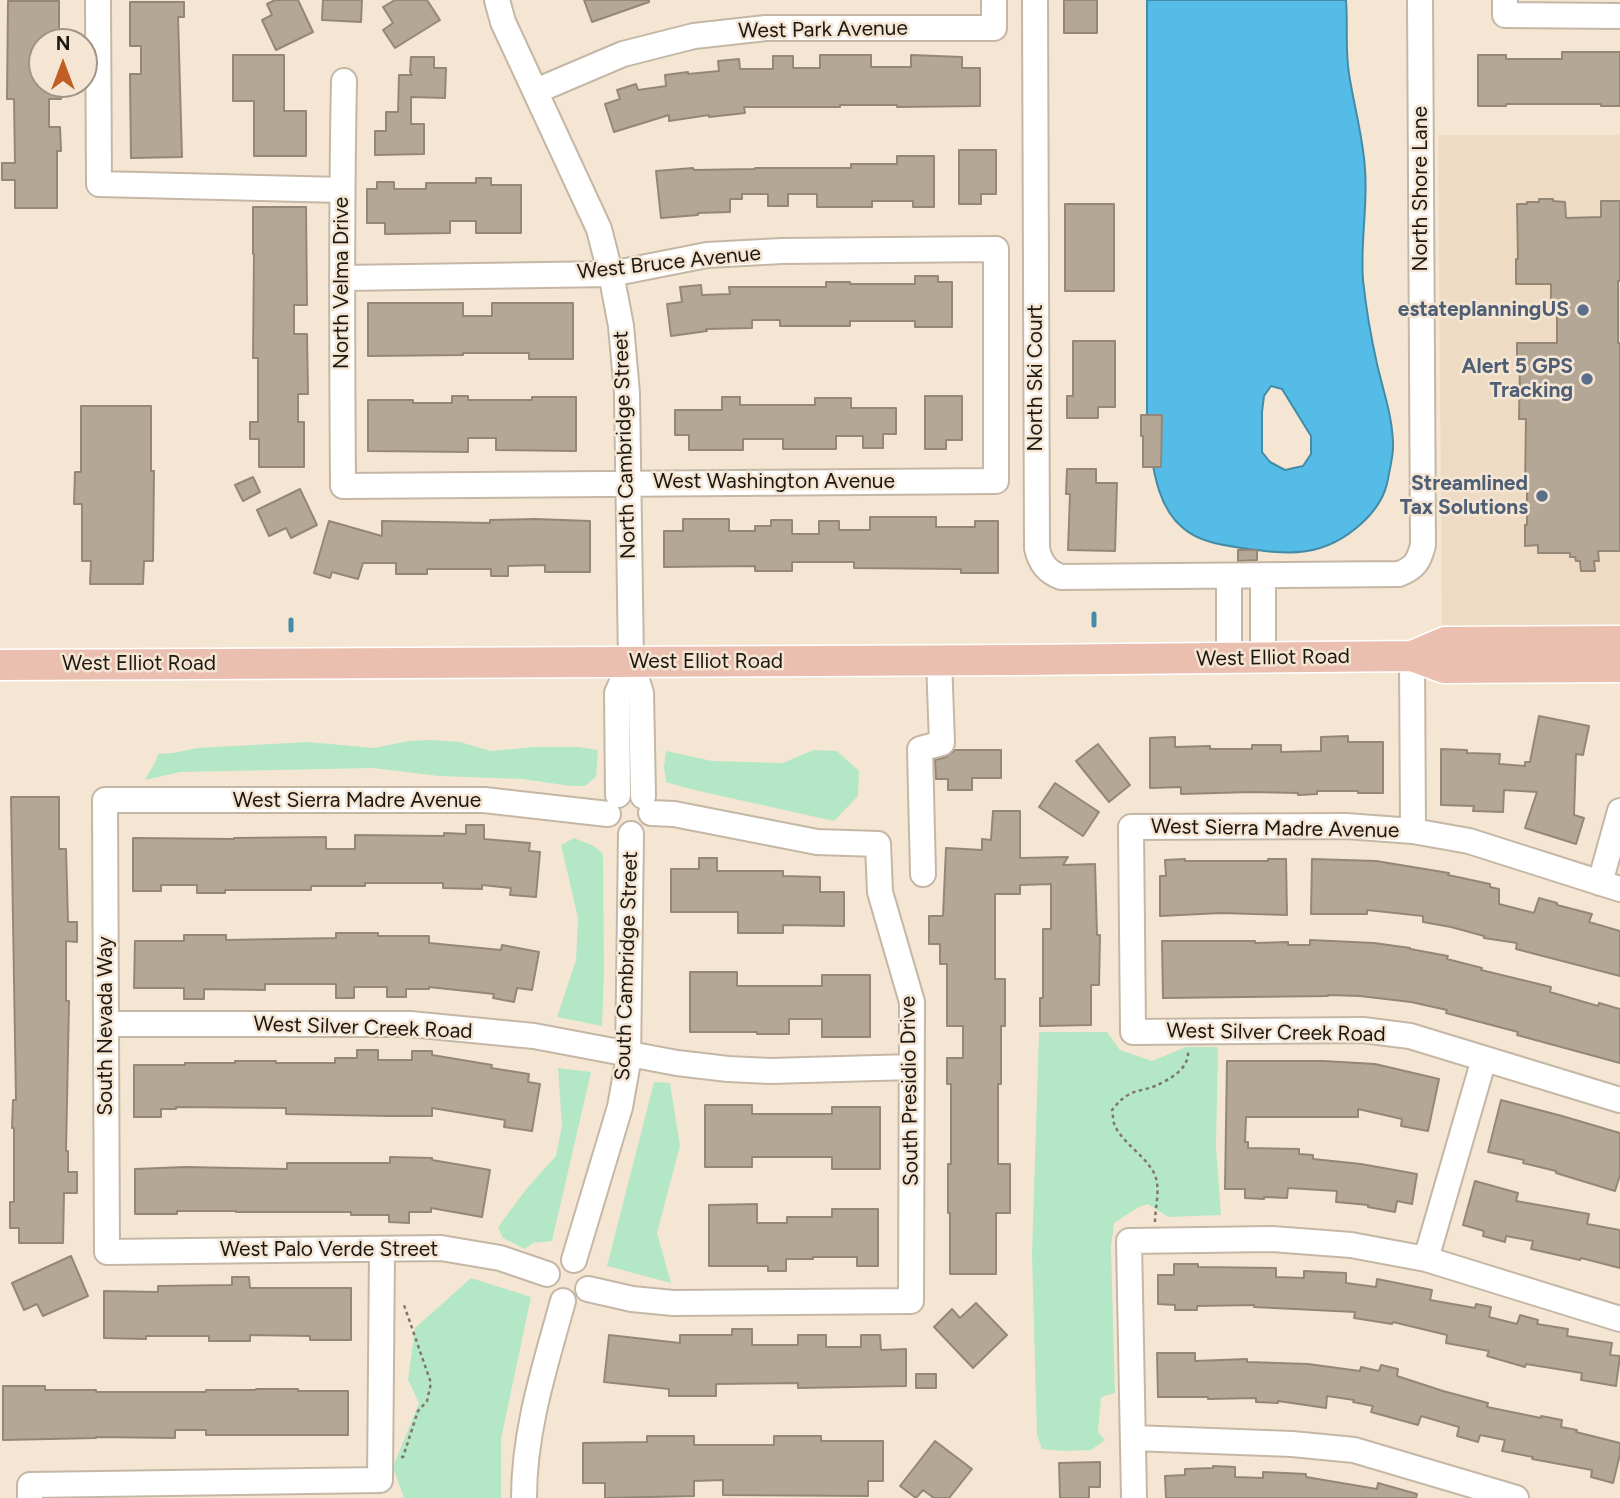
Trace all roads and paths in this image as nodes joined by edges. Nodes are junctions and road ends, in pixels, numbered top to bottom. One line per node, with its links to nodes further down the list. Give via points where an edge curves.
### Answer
1 (98, 0): 10 (street, via 99,184)
2 (496, 0): 9 (street, North Cambridge Street)
3 (994, 0): 9 (street, West Park Avenue, via 994,28 766,28 694,36 623,54)
4 (1035, 0): 16 (street, North Ski Court, via 1039,558 1052,574 1061,577)
5 (1420, 0): 17 (street, North Shore Lane, via 1420,558 1399,574)
6 (1505, 7): 7 (street)
7 (1620, 16)
8 (344, 81): 10 (street, North Velma Drive)
9 (536, 91): 11 (street, North Cambridge Street, via 599,229)
10 (342, 190): 12 (street, North Velma Drive)
11 (611, 274): 12 (street, West Bruce Avenue); 13 (street, West Bruce Avenue, via 707,255 996,249); 14 (street, North Cambridge Street, via 627,393)
12 (342, 278): 15 (street, North Velma Drive)
13 (996, 481): 14 (street, West Washington Avenue)
14 (628, 484): 15 (street, West Washington Avenue); 23 (street, North Cambridge Street)
15 (343, 485)
16 (1229, 576): 17 (street, North Shore Lane); 21 (street)
17 (1263, 576): 20 (street)
18 (1620, 642): 19 (main road, West Elliot Road, via 1445,642)
19 (1412, 656): 20 (main road, West Elliot Road); 25 (main road, West Elliot Road, via 1444,668); 30 (street)
20 (1263, 658): 21 (main road, West Elliot Road)
21 (1229, 659): 22 (main road, West Elliot Road)
22 (939, 660): 23 (main road, West Elliot Road); 32 (street, via 942,743 919,749)
23 (631, 662): 24 (main road, West Elliot Road); 27 (street, via 617,693); 28 (street, via 641,693)
24 (0, 665)
25 (1620, 667)
26 (105, 800): 27 (street, West Sierra Madre Avenue); 34 (street, South Nevada Way)
27 (613, 804): 28 (street, via 631,792); 31 (street, via 613,827)
28 (647, 805): 31 (street, via 647,825); 39 (street, South Presidio Drive, via 817,842 878,844 880,892 912,1002)
29 (1620, 811): 33 (street)
30 (1413, 831): 33 (street, West Sierra Madre Avenue, via 1469,841); 35 (street, West Sierra Madre Avenue, via 1346,826 1131,827)
31 (631, 834): 37 (street, South Cambridge Street)
32 (923, 874)
33 (1610, 886)
34 (106, 1024): 37 (street, West Silver Creek Road, via 410,1024 534,1036); 43 (street, South Nevada Way)
35 (1132, 1032): 36 (street, West Silver Creek Road)
36 (1188, 1032): 38 (street, West Silver Creek Road, via 1363,1030 1410,1036); 41 (path, via 1189,1058 1179,1073 1130,1093 1112,1110 1124,1140 1157,1182)
37 (628, 1054): 39 (street, West Silver Creek Road, via 770,1071); 45 (street, South Cambridge Street, via 620,1107)
38 (1484, 1059): 40 (street, West Silver Creek Road); 44 (street)
39 (912, 1067): 47 (street, South Presidio Drive, via 911,1301 673,1303)
40 (1620, 1100)
41 (1142, 1241): 44 (street, via 1285,1240 1351,1245); 51 (street)
42 (382, 1249): 43 (street, West Palo Verde Street); 46 (street, West Palo Verde Street, via 441,1248 500,1258); 52 (street)
43 (107, 1252)
44 (1426, 1259): 50 (street)
45 (574, 1260): 46 (street, via 561,1260); 47 (street, via 586,1268)
46 (547, 1274): 49 (street, via 551,1294)
47 (587, 1289): 49 (street, via 577,1300)
48 (402, 1301): 52 (path, via 431,1383 403,1457)
49 (563, 1301): 54 (street, via 529,1434)
50 (1620, 1319)
51 (1132, 1438): 55 (street); 56 (street, via 1354,1450)
52 (380, 1469): 53 (street)
53 (30, 1491)
54 (524, 1498)
55 (1134, 1498)
56 (1516, 1498)

